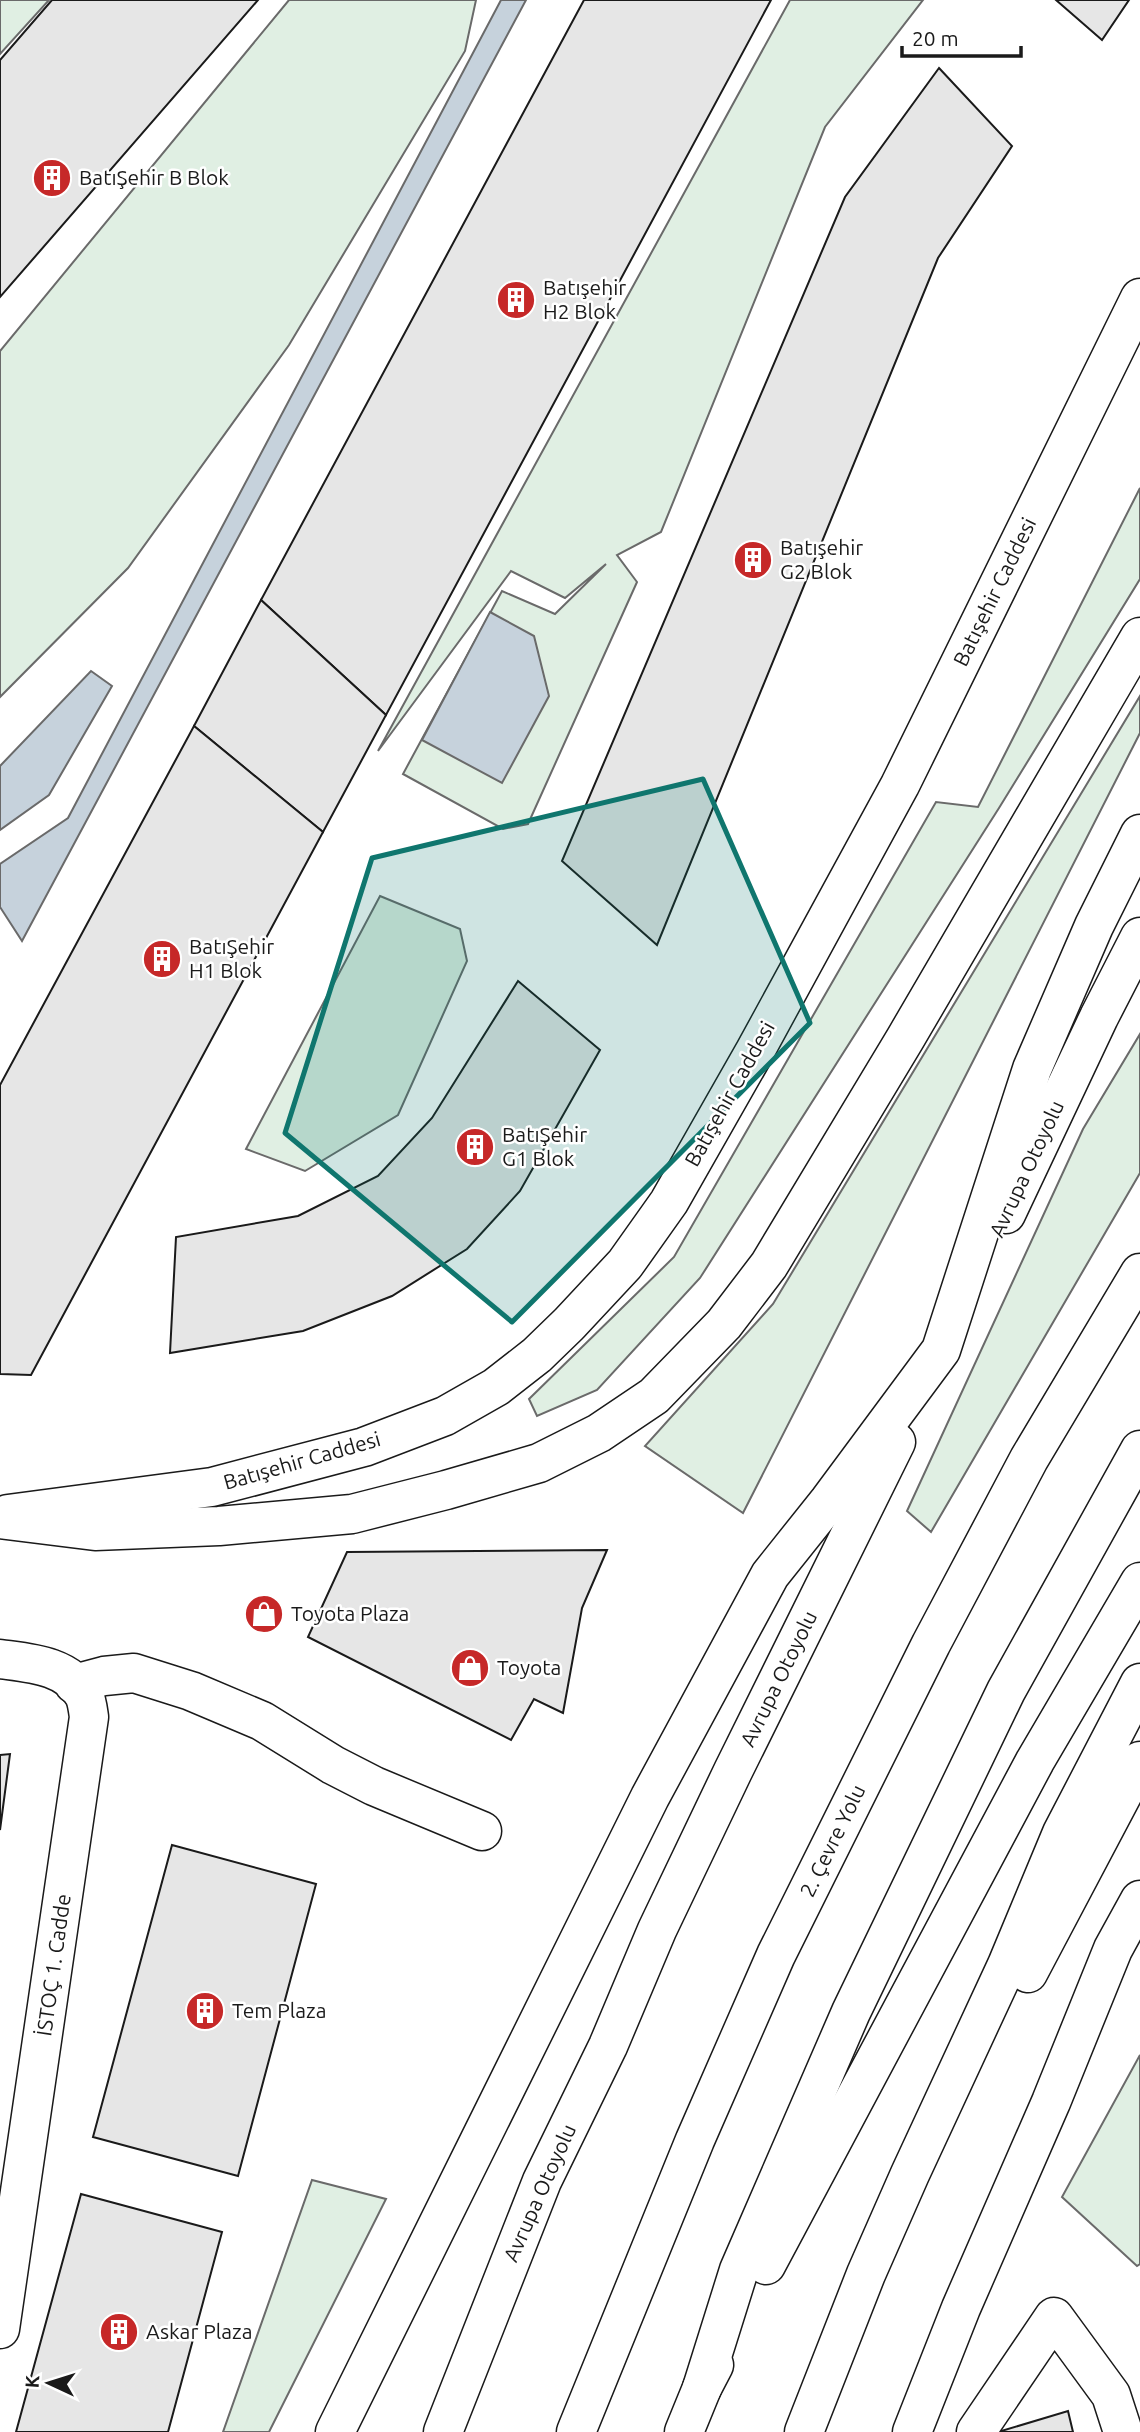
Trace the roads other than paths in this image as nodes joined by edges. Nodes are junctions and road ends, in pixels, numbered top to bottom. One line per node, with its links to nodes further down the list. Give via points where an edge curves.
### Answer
1 (1140, 298): 8 (main road, Batışehir Caddesi, via 900,785 748,1063 669,1202 625,1264 569,1324 496,1387 445,1416 363,1447 212,1487)
2 (1140, 636): 8 (main road, via 769,1265 724,1324 654,1396 599,1433 539,1463 352,1514 95,1531)
3 (1140, 834): 6 (main road, via 1032,1069)
4 (1140, 937): 6 (main road, Avrupa Otoyolu)
5 (1140, 1273): 23 (main road, 2. Çevre Yolu, via 1029,1460 931,1644 776,1955)
6 (941, 1350): 21 (main road, via 830,1502 770,1575 650,1797); 22 (main road, Avrupa Otoyolu, via 657,1930 608,2046 542,2181)
7 (1140, 1450): 20 (main road, via 1006,1691 851,2012 739,2270)
8 (0, 1517)
9 (1140, 1582): 20 (main road, via 1028,1773)
10 (0, 1659): 12 (main road, via 51,1668)
11 (1140, 1683): 18 (main road, via 1062,1833 1007,1965)
12 (74, 1684): 14 (main road, via 134,1673 191,1691 262,1721 374,1786); 19 (main road, İSTOÇ 1. Cadde, via 84,1695 89,1717)
13 (1140, 1761): 18 (main road, via 1021,1988)
14 (482, 1831)
15 (1140, 1900): 17 (main road, via 1113,1949)
16 (1140, 1947): 17 (main road)
17 (1051, 2102): 26 (main road)
18 (910, 2174): 25 (main road)
19 (0, 2329)
20 (702, 2388): 24 (main road)
21 (335, 2432)
22 (443, 2432)
23 (576, 2432)
24 (684, 2432)
25 (804, 2432)
26 (912, 2432)
27 (976, 2432): 28 (main road, via 1054,2317 1111,2395)
28 (1123, 2432)

